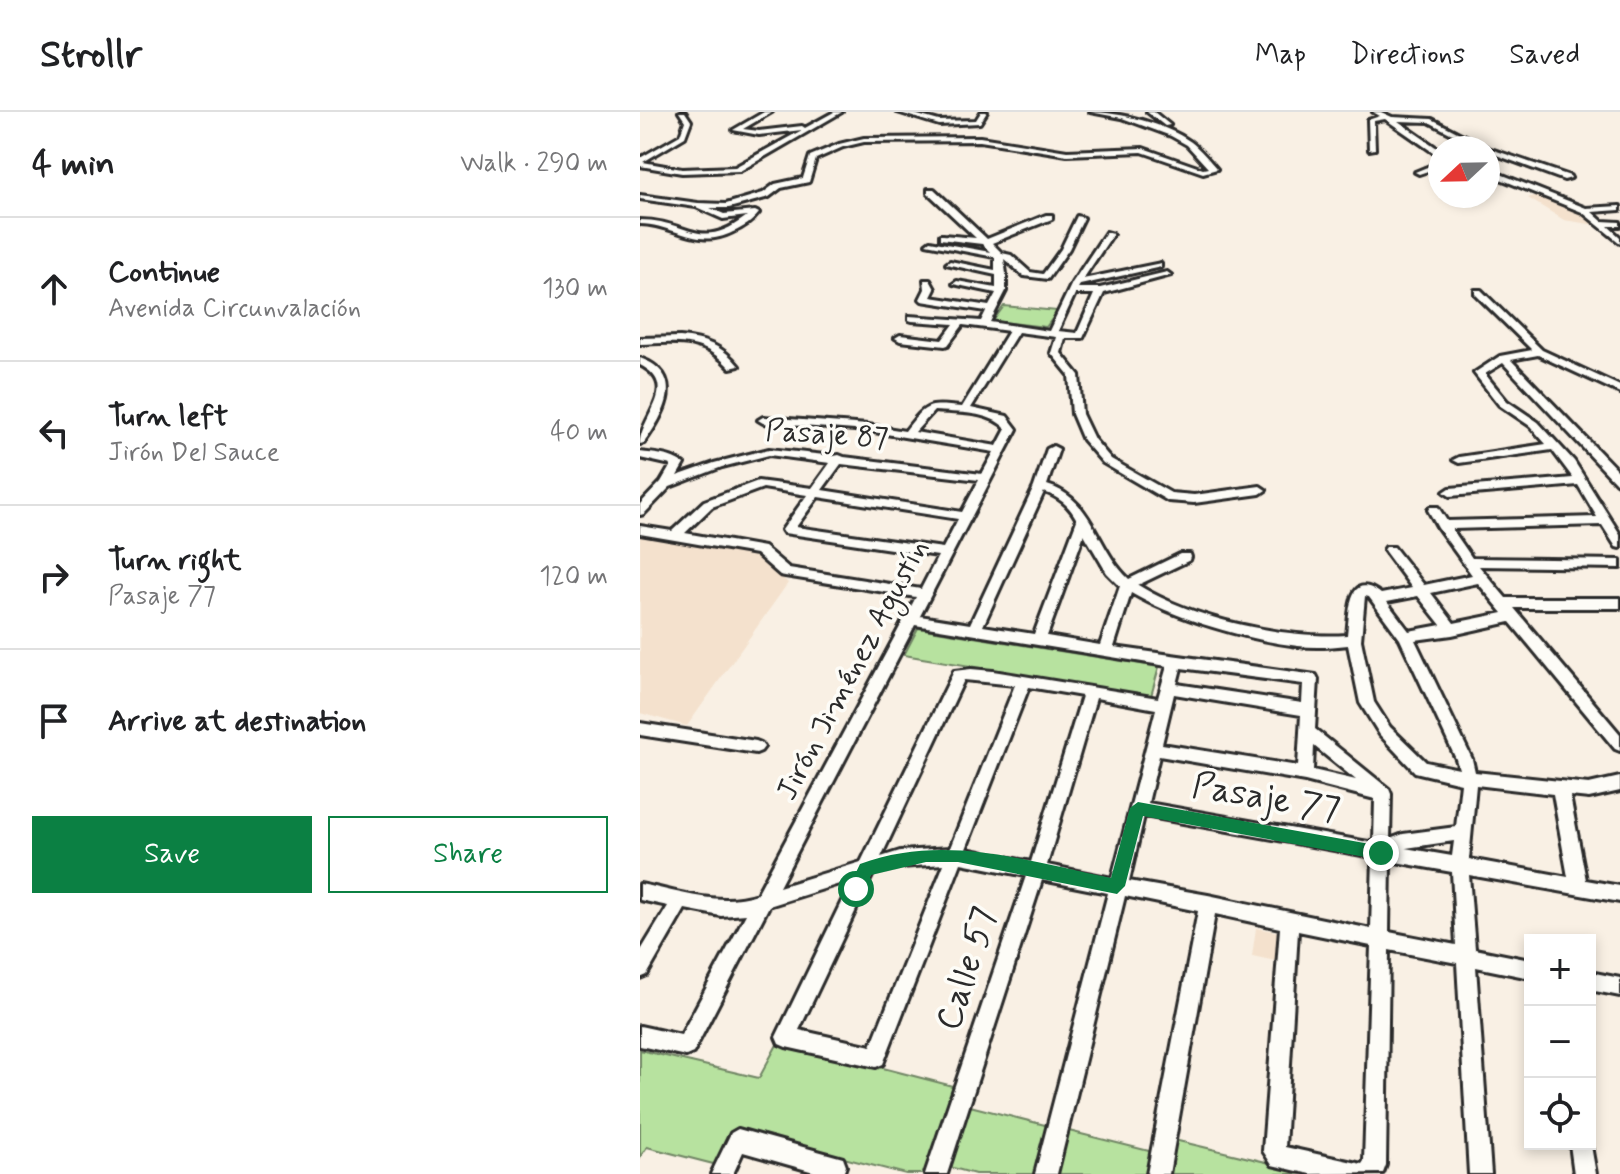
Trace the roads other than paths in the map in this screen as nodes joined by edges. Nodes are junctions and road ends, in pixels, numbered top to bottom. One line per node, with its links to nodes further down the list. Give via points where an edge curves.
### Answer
1 (682, 112): 18 (street, via 688,121 683,136)
2 (769, 112): 13 (street, via 736,130)
3 (839, 112): 13 (street)
4 (900, 112): 11 (street)
5 (937, 112): 11 (street)
6 (984, 112): 11 (street, via 975,123)
7 (1093, 112): 25 (street, via 1123,116 1173,135 1213,169 1203,171 1131,148 1067,153 996,139 864,140 813,158 806,180 726,206)
8 (1150, 112): 12 (street)
9 (1376, 112): 10 (street)
10 (1390, 118): 14 (street, via 1430,120); 15 (street); 16 (street, via 1371,120)
11 (924, 119)
12 (1167, 125)
13 (812, 127): 18 (street, via 737,169 682,171)
14 (1461, 136)
15 (1428, 147)
16 (1371, 149)
17 (1500, 154): 22 (street)
18 (640, 163)
19 (1428, 169): 20 (street)
20 (1419, 172)
21 (1500, 176): 27 (street)
22 (1567, 178)
23 (931, 191): 35 (street)
24 (640, 197): 25 (street)
25 (698, 205): 30 (street, via 723,217 756,215 712,238)
26 (1620, 208): 27 (street)
27 (1585, 210): 31 (street)
28 (1049, 217): 35 (street)
29 (1080, 218): 36 (street, via 1045,277 1027,274)
30 (640, 222)
31 (1598, 223): 32 (street); 34 (street)
32 (1620, 224)
33 (1109, 234): 43 (street)
34 (1619, 240)
35 (988, 242): 36 (street); 36 (street, via 931,240)
36 (999, 255): 39 (street)
37 (950, 264): 39 (street)
38 (1158, 265): 43 (street)
39 (1002, 274): 44 (street)
40 (1167, 275): 45 (street)
41 (927, 282): 47 (street, via 925,299)
42 (957, 284): 44 (street)
43 (1074, 287): 45 (street); 52 (street)
44 (1001, 291): 47 (street)
45 (1100, 291): 52 (street, via 1080,336)
46 (1478, 292): 55 (street)
47 (993, 309): 50 (street)
48 (912, 318): 49 (street)
49 (961, 322): 50 (street); 53 (street, via 945,343)
50 (984, 324): 51 (street)
51 (1015, 329): 52 (street); 60 (street)
52 (1056, 334): 75 (street, via 1056,353 1074,375 1077,414 1107,461 1168,497)
53 (900, 338)
54 (640, 341): 58 (street, via 709,345 723,351)
55 (1539, 352): 56 (street); 59 (street)
56 (1504, 358): 64 (street, via 1479,373 1503,403); 71 (street)
57 (640, 361): 63 (street, via 660,375 664,385 660,410)
58 (734, 366)
59 (1620, 390)
60 (965, 410): 62 (street, Jirón Jiménez Agustín, via 929,408); 66 (street, Jirón Jiménez Agustín, via 1009,423 1012,429)
61 (763, 420): 62 (street)
62 (907, 435): 66 (street)
63 (640, 441)
64 (1555, 446): 69 (street); 72 (street)
65 (1053, 449): 74 (street)
66 (1002, 450): 70 (street, Jirón Jiménez Agustín)
67 (640, 455): 73 (street, via 678,464)
68 (839, 458): 70 (street, Pasaje 87); 73 (street, Pasaje 87, via 757,453); 78 (street)
69 (1459, 460)
70 (988, 478): 82 (street, Jirón Jiménez Agustín)
71 (1620, 480)
72 (1582, 481): 77 (street); 84 (street)
73 (666, 484): 79 (street)
74 (1040, 487): 83 (street, via 1065,494); 103 (street)
75 (1260, 490)
76 (640, 492): 79 (street)
77 (1450, 492)
78 (813, 493): 82 (street); 87 (street, via 775,484 744,489 708,504); 90 (street, via 788,530)
79 (655, 495): 81 (street)
80 (1434, 510): 85 (street)
81 (640, 511)
82 (967, 517): 90 (street, Jirón Jiménez Agustín)
83 (1083, 521): 95 (street, via 1105,565); 106 (street)
84 (1607, 521): 85 (street); 88 (street)
85 (1442, 525): 92 (street)
86 (640, 530): 87 (street)
87 (675, 536): 97 (street, via 760,550 785,572)
88 (1620, 544)
89 (1390, 550): 96 (street)
90 (948, 553): 97 (street, Jirón Jiménez Agustín)
91 (1185, 557): 95 (street)
92 (1468, 562): 93 (street); 94 (street)
93 (1620, 564)
94 (1481, 578): 96 (street); 99 (street)
95 (1127, 585): 107 (street, via 1270,637); 108 (street)
96 (1422, 590): 98 (street); 104 (street)
97 (926, 594): 102 (street, Jirón Jiménez Agustín)
98 (1379, 599): 105 (street); 107 (street, via 1369,590 1358,596)
99 (1504, 603): 100 (street); 101 (street)
100 (1620, 603)
101 (1514, 616): 104 (street); 116 (street)
102 (912, 620): 103 (street); 136 (street, Jirón Jiménez Agustín)
103 (975, 629): 106 (street)
104 (1452, 630): 105 (street)
105 (1406, 637): 120 (street)
106 (1039, 639): 108 (street)
107 (1354, 640): 120 (street, via 1367,703 1385,731 1421,767)
108 (1106, 649): 109 (street)
109 (1175, 662): 112 (street); 113 (street, via 1311,679)
110 (1024, 681): 111 (street); 127 (street); 129 (street, via 959,675)
111 (1090, 693): 112 (street); 130 (street, Calle 57)
112 (1166, 697): 113 (street); 118 (street)
113 (1309, 710): 115 (street)
114 (640, 729): 117 (street)
115 (1307, 731): 119 (street); 123 (street)
116 (1620, 745)
117 (756, 747)
118 (1153, 749): 119 (street); 124 (street)
119 (1305, 774): 123 (street)
120 (1469, 778): 122 (street); 125 (street)
121 (1620, 784): 122 (street, via 1589,791)
122 (1560, 787): 132 (street)
123 (1383, 794): 126 (street)
124 (1138, 808): 126 (street, Pasaje 77); 131 (street)
125 (1462, 833): 126 (street, via 1403,841); 128 (street)
126 (1381, 853): 128 (street, Pasaje 77); 139 (street)
127 (958, 855): 129 (street, via 926,855); 129 (street, via 876,1057 786,1037); 130 (street)
128 (1460, 866): 132 (street, Pasaje 77); 140 (street)
129 (866, 869): 136 (street)
130 (1037, 870): 131 (street); 149 (street, Calle 57)
131 (1117, 886): 137 (street); 150 (street)
132 (1578, 886): 134 (street, Pasaje 77)
133 (640, 892): 135 (street)
134 (1620, 894)
135 (681, 900): 136 (street, via 740,908); 142 (street)
136 (761, 903): 145 (street, Jirón Jiménez Agustín, via 686,1046)
137 (1208, 903): 138 (street); 151 (street)
138 (1290, 920): 139 (street); 152 (street, via 1274,1151 1280,1157)
139 (1379, 938): 140 (street); 153 (street, via 1375,1165)
140 (1468, 956): 141 (street); 154 (street)
141 (1524, 968)
142 (640, 969)
143 (1596, 982): 144 (street)
144 (1620, 987)
145 (640, 1036)
146 (1582, 1150): 155 (street)
147 (834, 1170): 148 (street, via 738,1140)
148 (722, 1174)
149 (936, 1174)
150 (1046, 1174)
151 (1158, 1174)
152 (1361, 1174)
153 (1367, 1174)
154 (1480, 1174)
155 (1585, 1174)

